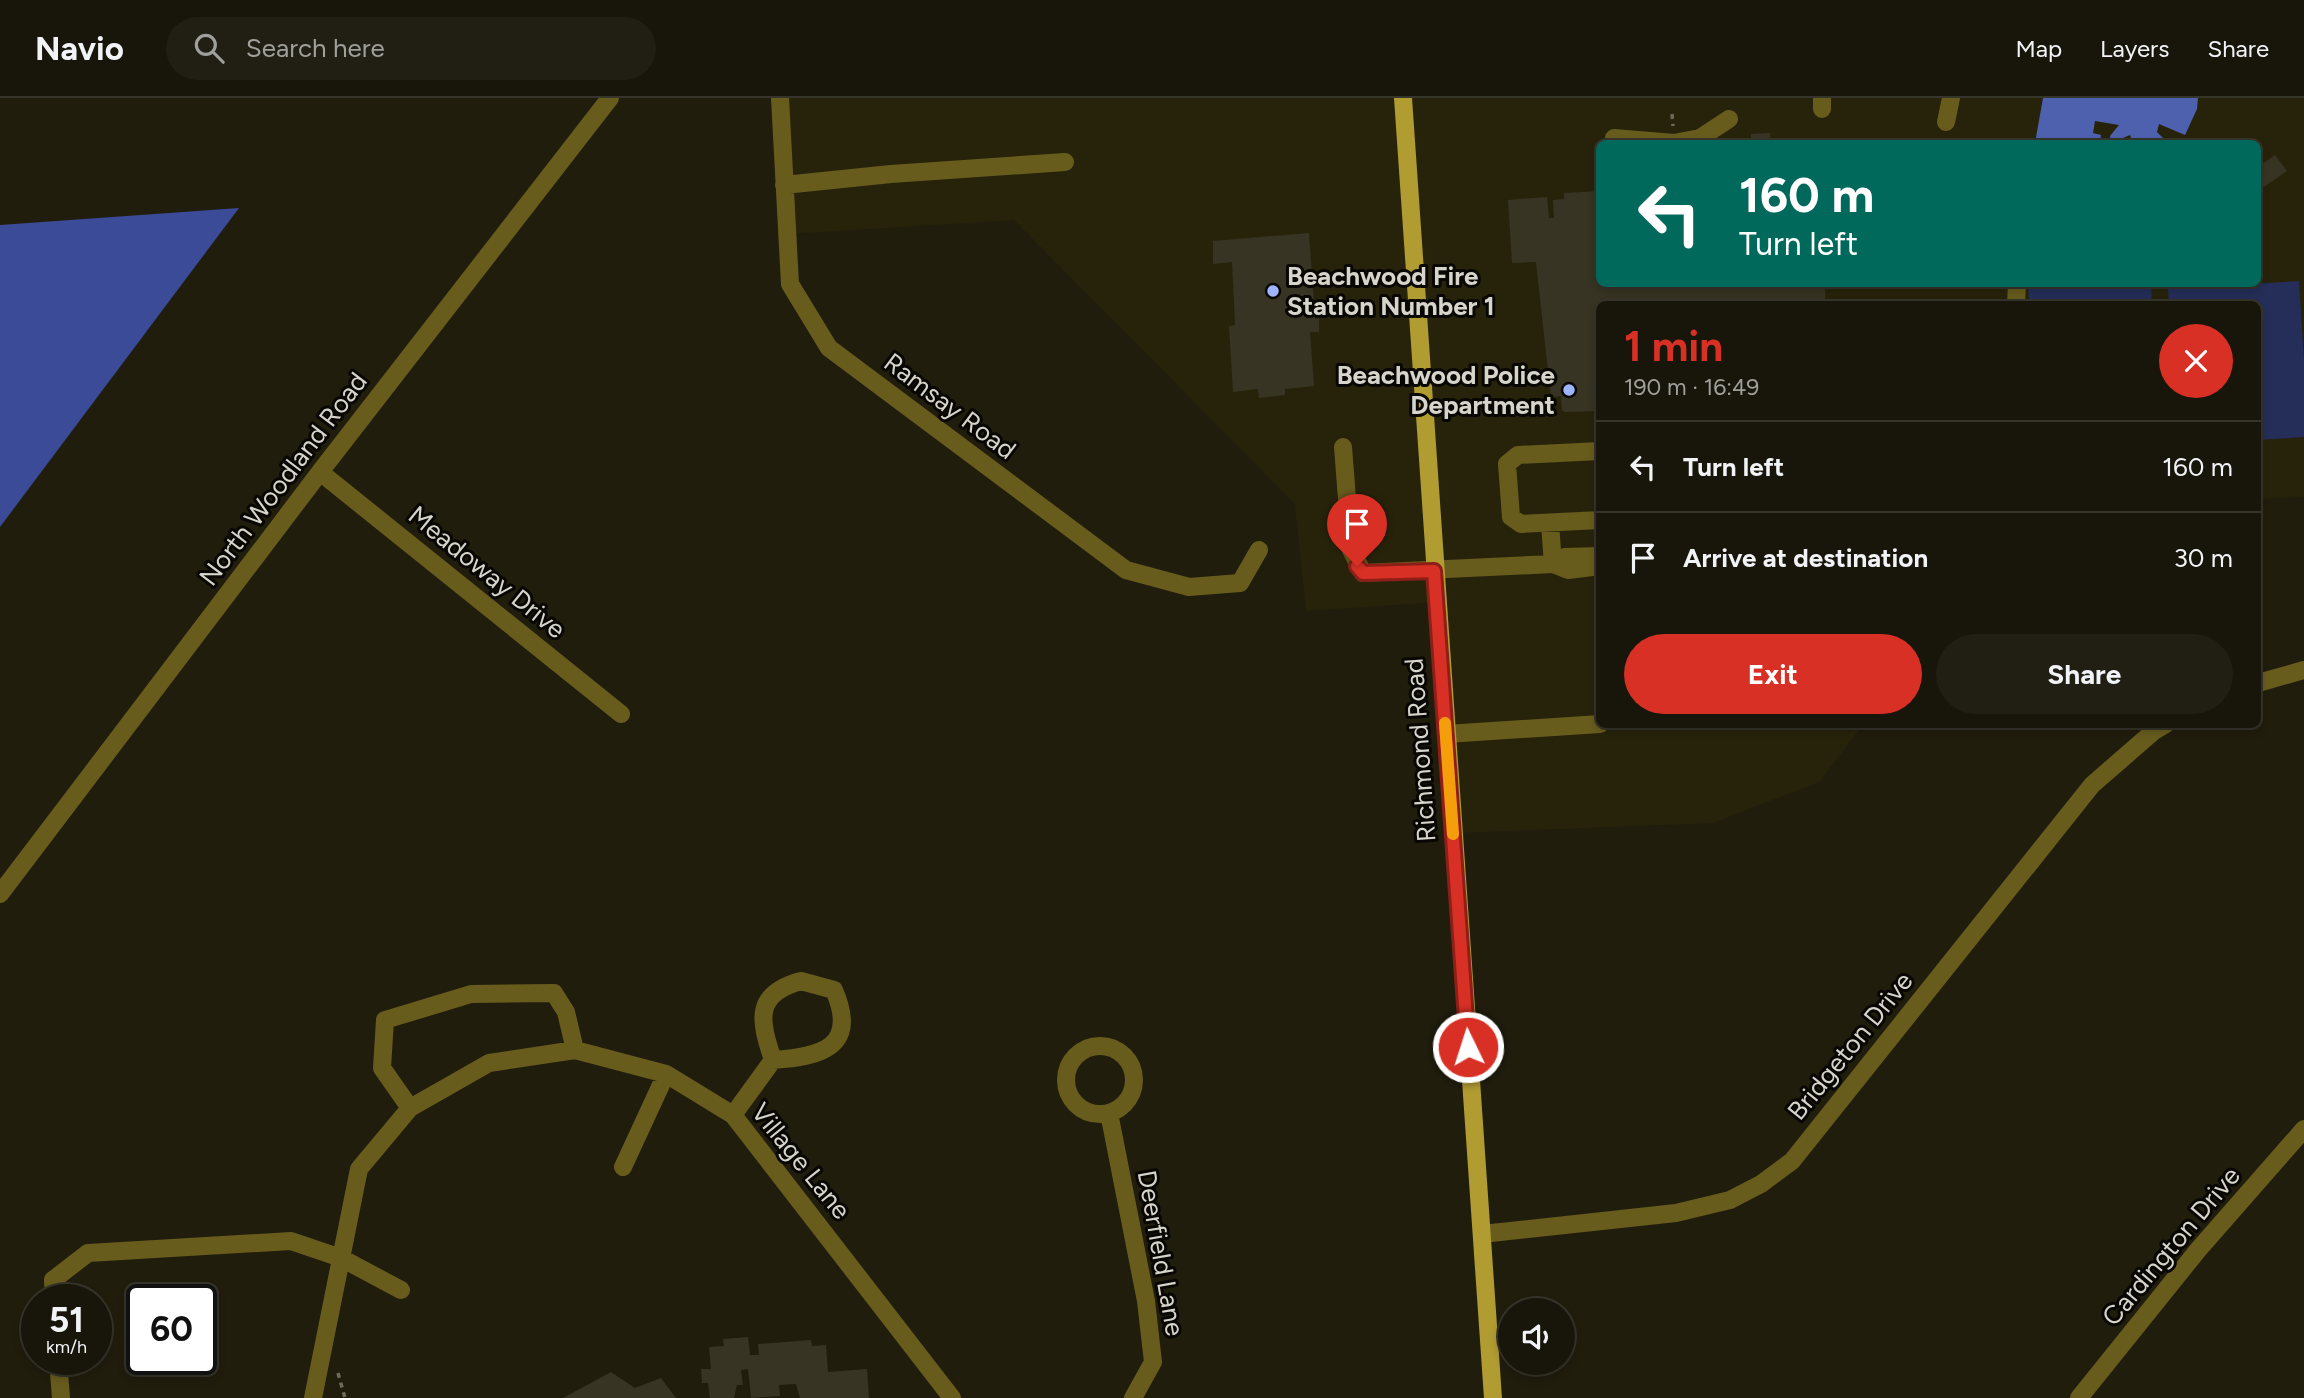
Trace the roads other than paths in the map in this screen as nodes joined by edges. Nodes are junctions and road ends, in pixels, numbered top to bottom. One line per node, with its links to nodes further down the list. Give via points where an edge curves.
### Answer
1 (610, 98): 14 (street, North Woodland Road)
2 (780, 98): 11 (street, Ramsay Road)
3 (1403, 98): 21 (main road, Richmond Road)
4 (1951, 98): 6 (street)
5 (1728, 119): 9 (street)
6 (1946, 122)
7 (1614, 138): 8 (street)
8 (1638, 140)
9 (1690, 140)
10 (1065, 162): 11 (street)
11 (784, 185): 17 (street, Ramsay Road, via 790,284 829,348 1126,570 1189,587 1240,583)
12 (1343, 447): 21 (street, via 1351,550 1357,566 1363,573)
13 (1596, 451): 16 (street, via 1518,455 1507,464 1511,517 1521,524)
14 (320, 472): 24 (street, Meadoway Drive); 28 (street, North Woodland Road)
15 (1596, 520): 16 (street)
16 (1550, 523): 19 (street)
17 (1259, 550)
18 (1596, 556): 19 (street, via 1565,557)
19 (1553, 564): 20 (street, via 1568,570); 21 (street)
20 (1596, 566)
21 (1434, 571): 27 (main road, Richmond Road)
22 (2304, 670): 23 (street)
23 (2261, 681)
24 (621, 714)
25 (1596, 724): 27 (street)
26 (2159, 728): 37 (street, Bridgeton Drive, via 2092,785 1782,1169 1730,1200 1676,1213)
27 (1446, 734): 37 (main road, Richmond Road)
28 (0, 894)
29 (575, 1049): 31 (street, Village Lane); 32 (street, Village Lane, via 489,1063); 32 (street, via 566,1012 554,993 471,994 385,1020 382,1068)
30 (773, 1060): 30 (street, via 806,1058 830,1048 842,1034 844,1016 834,990 801,981 779,986 768,1001 762,1027); 34 (street)
31 (666, 1074): 34 (street, Village Lane); 36 (street)
32 (410, 1108): 38 (street, Village Lane, via 359,1169)
33 (1109, 1113): 45 (street, Deerfield Lane, via 1146,1301 1153,1362)
34 (733, 1115): 44 (street, Village Lane)
35 (2304, 1129): 47 (street, Cardington Drive, via 2198,1250)
36 (623, 1167)
37 (1482, 1234): 46 (main road, Richmond Road)
38 (341, 1258): 39 (street, via 291,1241 88,1253); 40 (street); 43 (street, Village Lane)
39 (53, 1284)
40 (401, 1290)
41 (59, 1375): 42 (street)
42 (61, 1398)
43 (313, 1398)
44 (952, 1398)
45 (1133, 1398)
46 (1493, 1398)
47 (2079, 1398)

